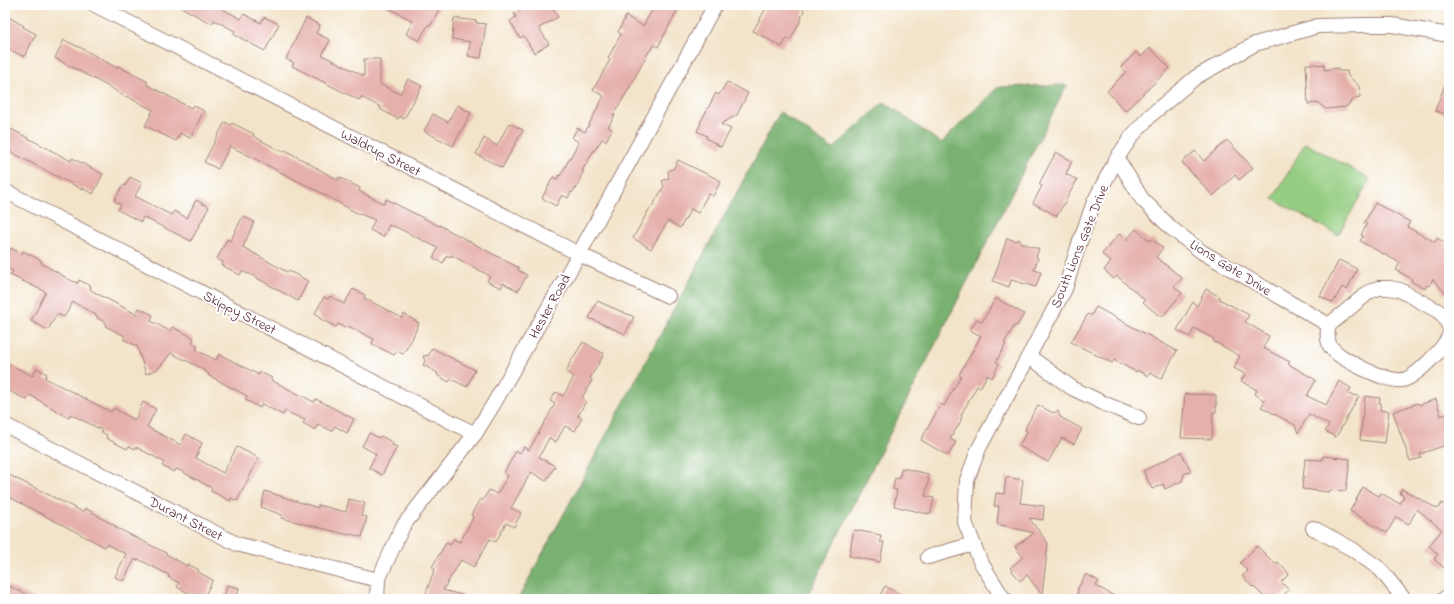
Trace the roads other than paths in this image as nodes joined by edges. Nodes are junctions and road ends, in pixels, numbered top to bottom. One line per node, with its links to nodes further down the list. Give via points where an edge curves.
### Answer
1 (95, 5): 6 (street, Waldrup Street)
2 (715, 5): 6 (street, Hester Road)
3 (1449, 36): 4 (street, South Lions Gate Drive, via 1392,25 1364,24 1318,26 1255,44 1196,77 1151,115)
4 (1116, 158): 8 (street, Lions Gate Drive, via 1142,199 1171,228 1232,271); 11 (street, South Lions Gate Drive, via 1094,202 1065,289)
5 (5, 191): 14 (street, Skippy Street)
6 (579, 254): 7 (street, Waldrup Street); 14 (street, Hester Road)
7 (668, 296)
8 (1329, 325): 9 (street, via 1369,292 1384,288 1400,290 1438,310); 10 (street, via 1327,334 1330,346 1338,355 1396,381 1405,380 1416,373 1446,343)
9 (1449, 326)
10 (1449, 336)
11 (1030, 357): 12 (street, via 1072,388); 16 (street, South Lions Gate Drive, via 979,448 967,480 965,522)
12 (1139, 418)
13 (5, 425): 18 (street, Durant Street, via 237,544)
14 (474, 434): 18 (street, Hester Road, via 403,526)
15 (1313, 528): 22 (street, via 1380,569)
16 (973, 544): 17 (street); 21 (street, South Lions Gate Drive, via 980,562)
17 (928, 557)
18 (378, 580): 20 (street, Hester Road)
19 (1449, 595): 23 (street)
20 (377, 599)
21 (1005, 599)
22 (1404, 599)
23 (1444, 599)

